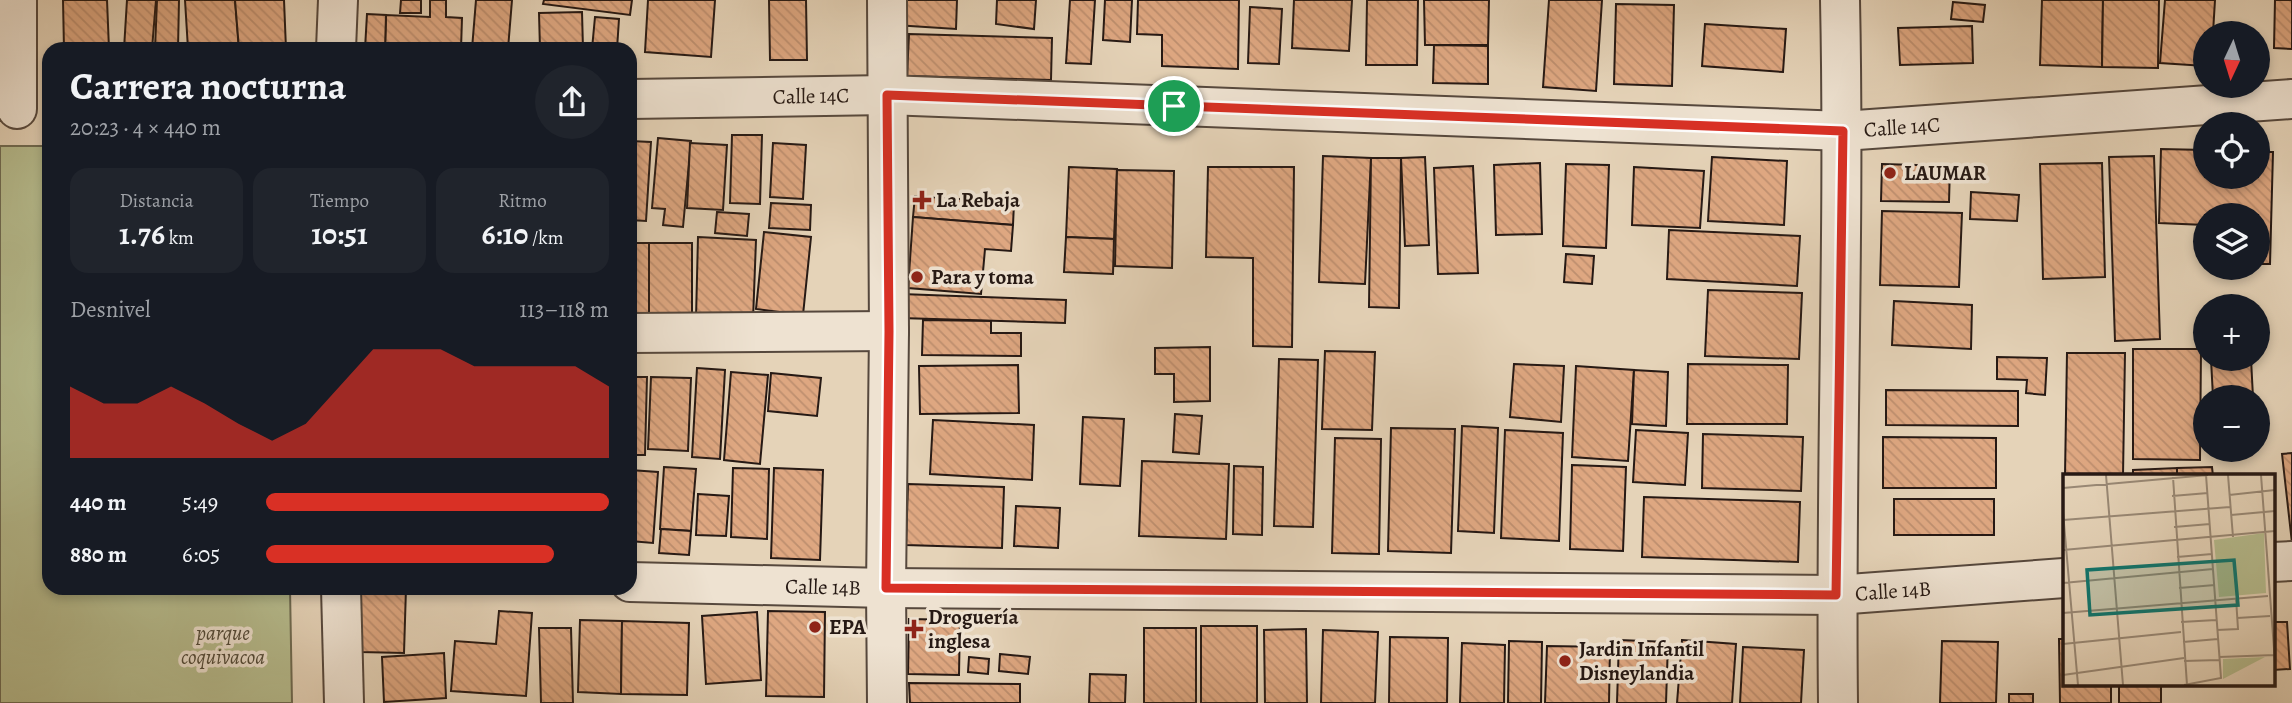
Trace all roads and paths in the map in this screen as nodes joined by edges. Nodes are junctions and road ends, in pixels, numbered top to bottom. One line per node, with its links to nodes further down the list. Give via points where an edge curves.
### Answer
1 (17, 0): 9 (street)
2 (338, 0): 5 (street)
3 (887, 0): 6 (street)
4 (1840, 0): 10 (street)
5 (336, 42)
6 (887, 95): 7 (street, Calle 14C); 10 (street, Calle 14C); 11 (street)
7 (637, 99)
8 (2292, 99): 10 (street, Calle 14C)
9 (22, 109)
10 (1843, 131): 19 (street)
11 (889, 331): 12 (street); 17 (street)
12 (637, 333)
13 (2292, 561): 14 (street)
14 (2274, 562)
15 (2063, 578): 19 (street, Calle 14B)
16 (637, 582): 17 (street, Calle 14B)
17 (886, 588): 19 (street, Calle 14B); 21 (street)
18 (341, 595): 20 (street)
19 (1836, 595): 22 (street)
20 (344, 703)
21 (887, 703)
22 (1838, 703)

